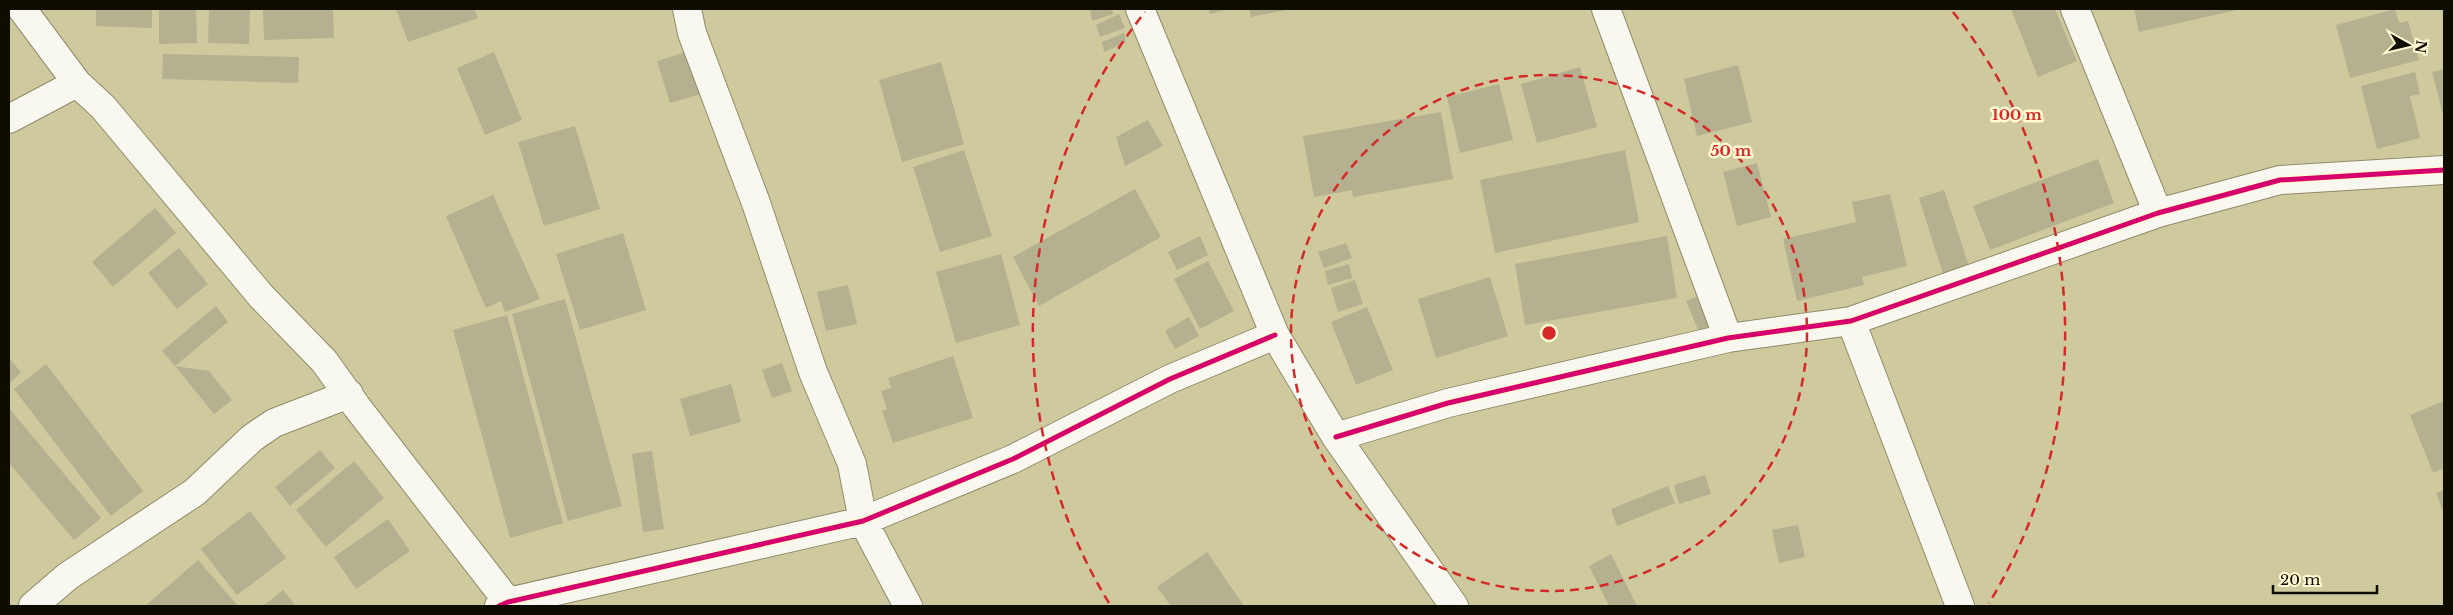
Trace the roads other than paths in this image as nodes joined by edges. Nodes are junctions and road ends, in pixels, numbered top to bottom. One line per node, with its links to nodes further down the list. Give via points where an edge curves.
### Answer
1 (22, 9): 6 (street)
2 (687, 9): 15 (street, via 692,33 756,204 813,372 852,464)
3 (1140, 9): 11 (street)
4 (1606, 9): 12 (street)
5 (2075, 9): 9 (street)
6 (77, 83): 7 (street); 13 (street, via 103,107 261,296 324,361)
7 (9, 119)
8 (2444, 170): 9 (street, via 2280,180)
9 (2158, 213): 10 (street)
10 (1851, 321): 12 (street); 20 (street)
11 (1274, 335): 14 (street); 15 (street, via 1170,379 1013,459)
12 (1728, 338): 14 (street, via 1448,403)
13 (349, 394): 16 (street); 17 (street, via 274,423 252,438 195,492 68,576)
14 (1336, 437): 19 (street)
15 (864, 521): 16 (street); 18 (street)
16 (504, 604)
17 (33, 606)
18 (908, 606)
19 (1454, 606)
20 (1960, 606)

